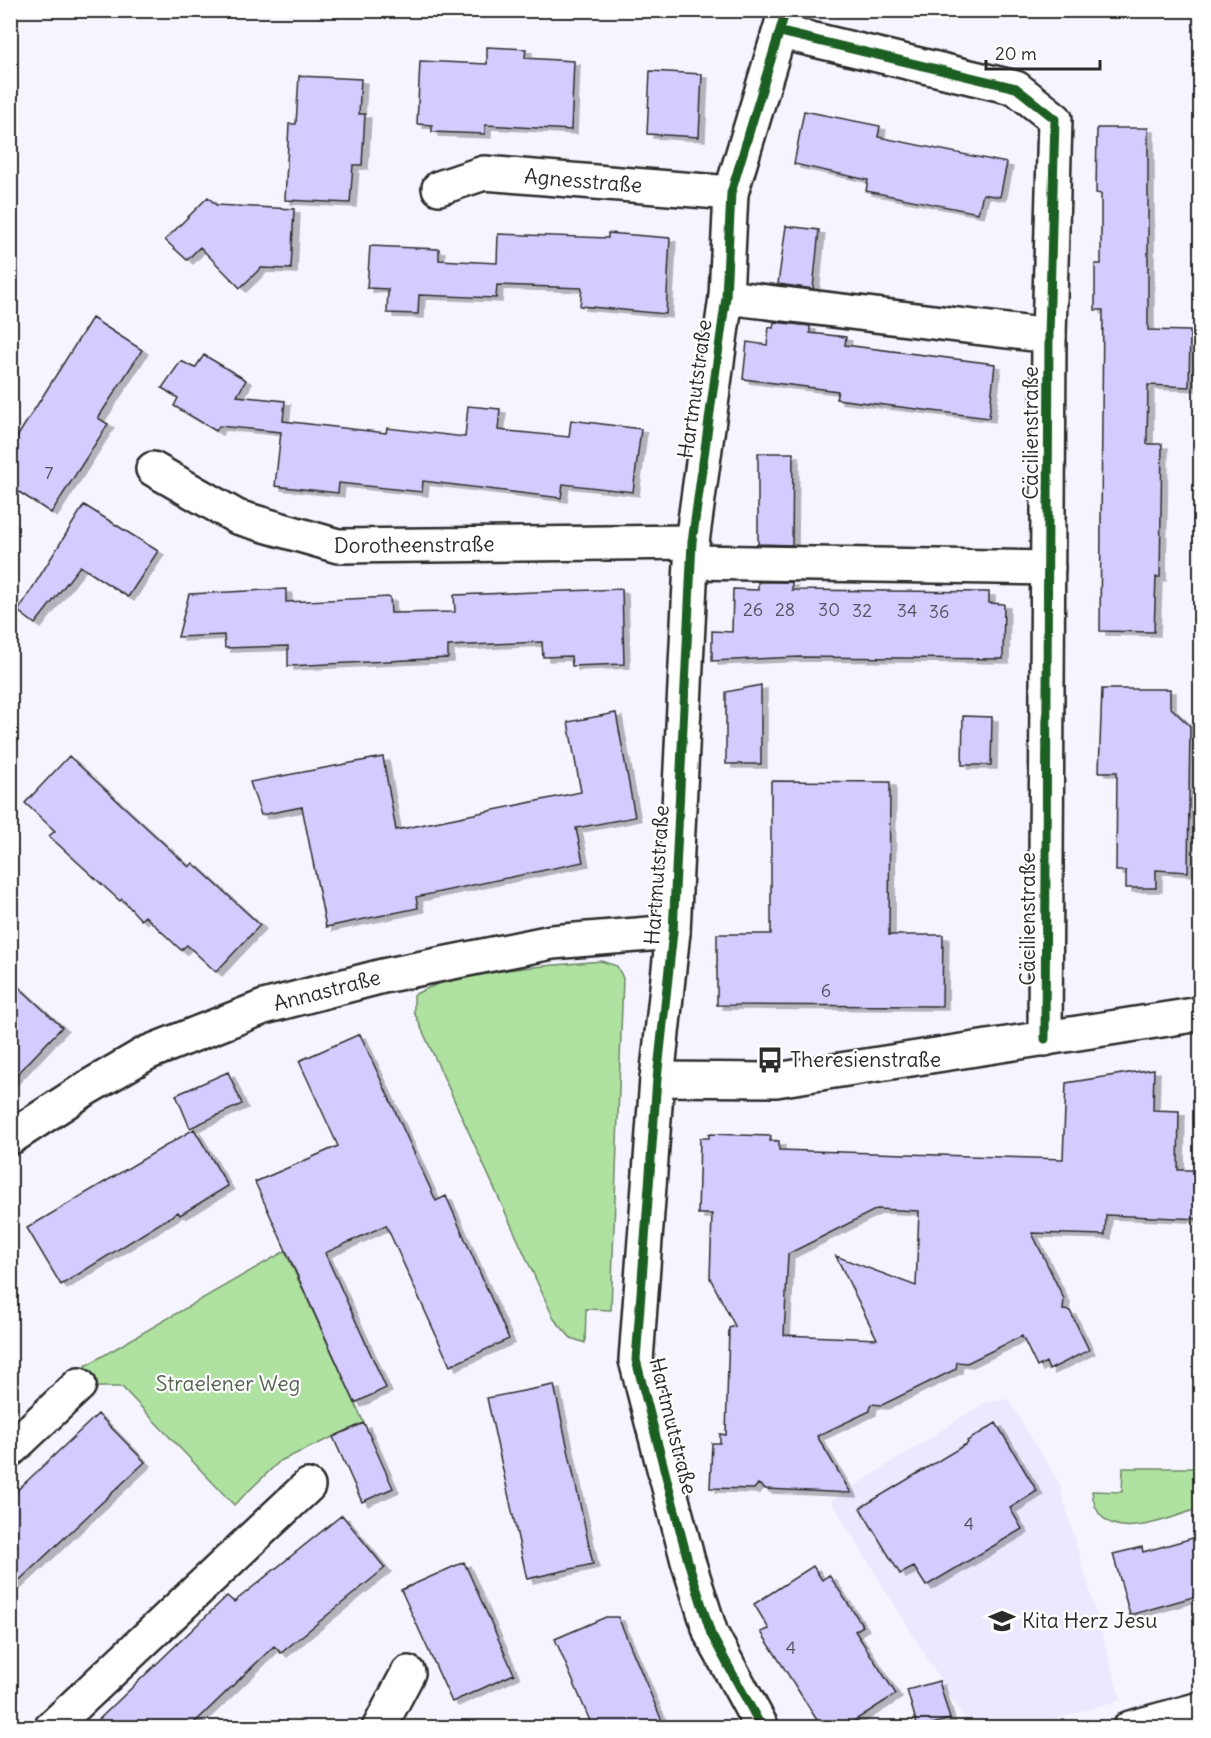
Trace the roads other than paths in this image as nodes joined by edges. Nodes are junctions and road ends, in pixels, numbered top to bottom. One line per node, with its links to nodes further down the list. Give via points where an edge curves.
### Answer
1 (783, 21): 3 (street, Hartmutstraße); 5 (street, Cäcilienstraße, via 1016,88 1055,119)
2 (439, 188): 3 (street, Agnesstraße, via 484,173)
3 (731, 193): 4 (street, Hartmutstraße)
4 (726, 297): 5 (street, Hartmutstraße); 7 (street, Hartmutstraße)
5 (1049, 336): 8 (street, Cäcilienstraße)
6 (153, 469): 7 (street, Dorotheenstraße, via 237,517 338,546)
7 (692, 552): 8 (street); 9 (street, Hartmutstraße)
8 (1048, 568): 11 (street, Cäcilienstraße)
9 (673, 932): 12 (street, Hartmutstraße); 13 (street, Annastraße, via 552,942 383,976 264,1007 147,1053)
10 (1200, 1014): 11 (street)
11 (1045, 1039): 12 (street, via 776,1080)
12 (657, 1079): 21 (street, Hartmutstraße, via 636,1360 711,1634)
13 (10, 1137)
14 (79, 1385): 15 (street)
15 (10, 1450)
16 (308, 1486): 19 (street)
17 (408, 1673): 20 (street)
18 (1200, 1709): 22 (street)
19 (51, 1728)
20 (379, 1728)
21 (762, 1728)
22 (1130, 1728)

